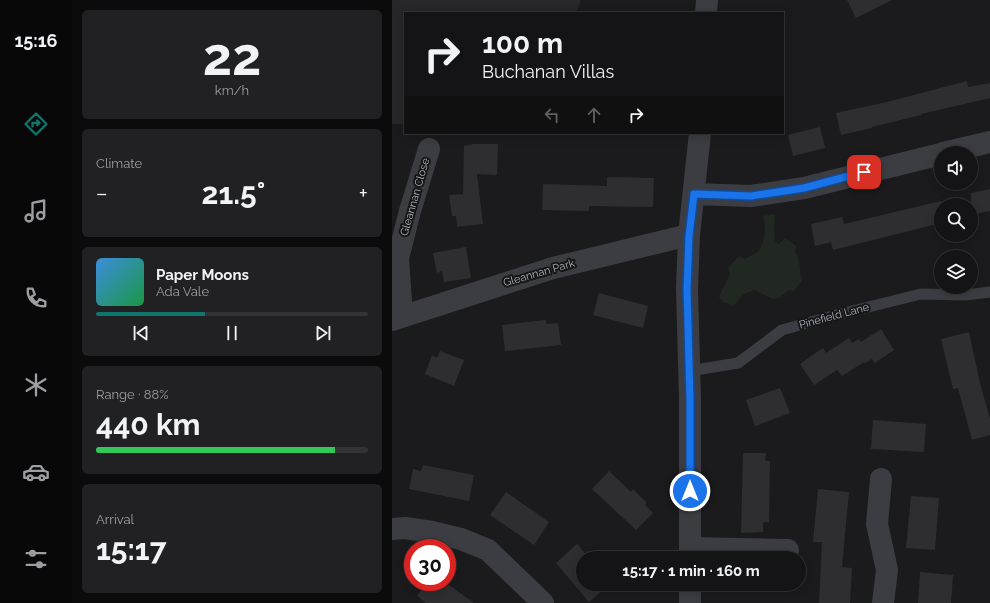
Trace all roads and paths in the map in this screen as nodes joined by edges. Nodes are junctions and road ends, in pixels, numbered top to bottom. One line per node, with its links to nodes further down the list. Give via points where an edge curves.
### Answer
1 (707, 0): 2 (street)
2 (706, 12)
3 (700, 134): 8 (street)
4 (990, 142): 5 (street)
5 (973, 146)
6 (429, 149): 11 (street, Gleannan Close, via 398,258)
7 (934, 155): 8 (street, via 804,188 751,196)
8 (694, 194): 9 (street)
9 (689, 236): 11 (street, Gleannan Park, via 552,268); 12 (street)
10 (990, 292): 12 (lane, Pinefield Lane, via 966,295 921,294 840,314 782,330 738,363)
11 (397, 318)
12 (689, 371): 16 (street)
13 (881, 479): 21 (street, via 877,524 887,570)
14 (392, 529): 19 (street, via 432,532 461,539 488,550)
15 (788, 550): 17 (street)
16 (690, 551)
17 (755, 551)
18 (690, 591): 20 (street)
19 (535, 600)
20 (690, 603)
21 (883, 603)

